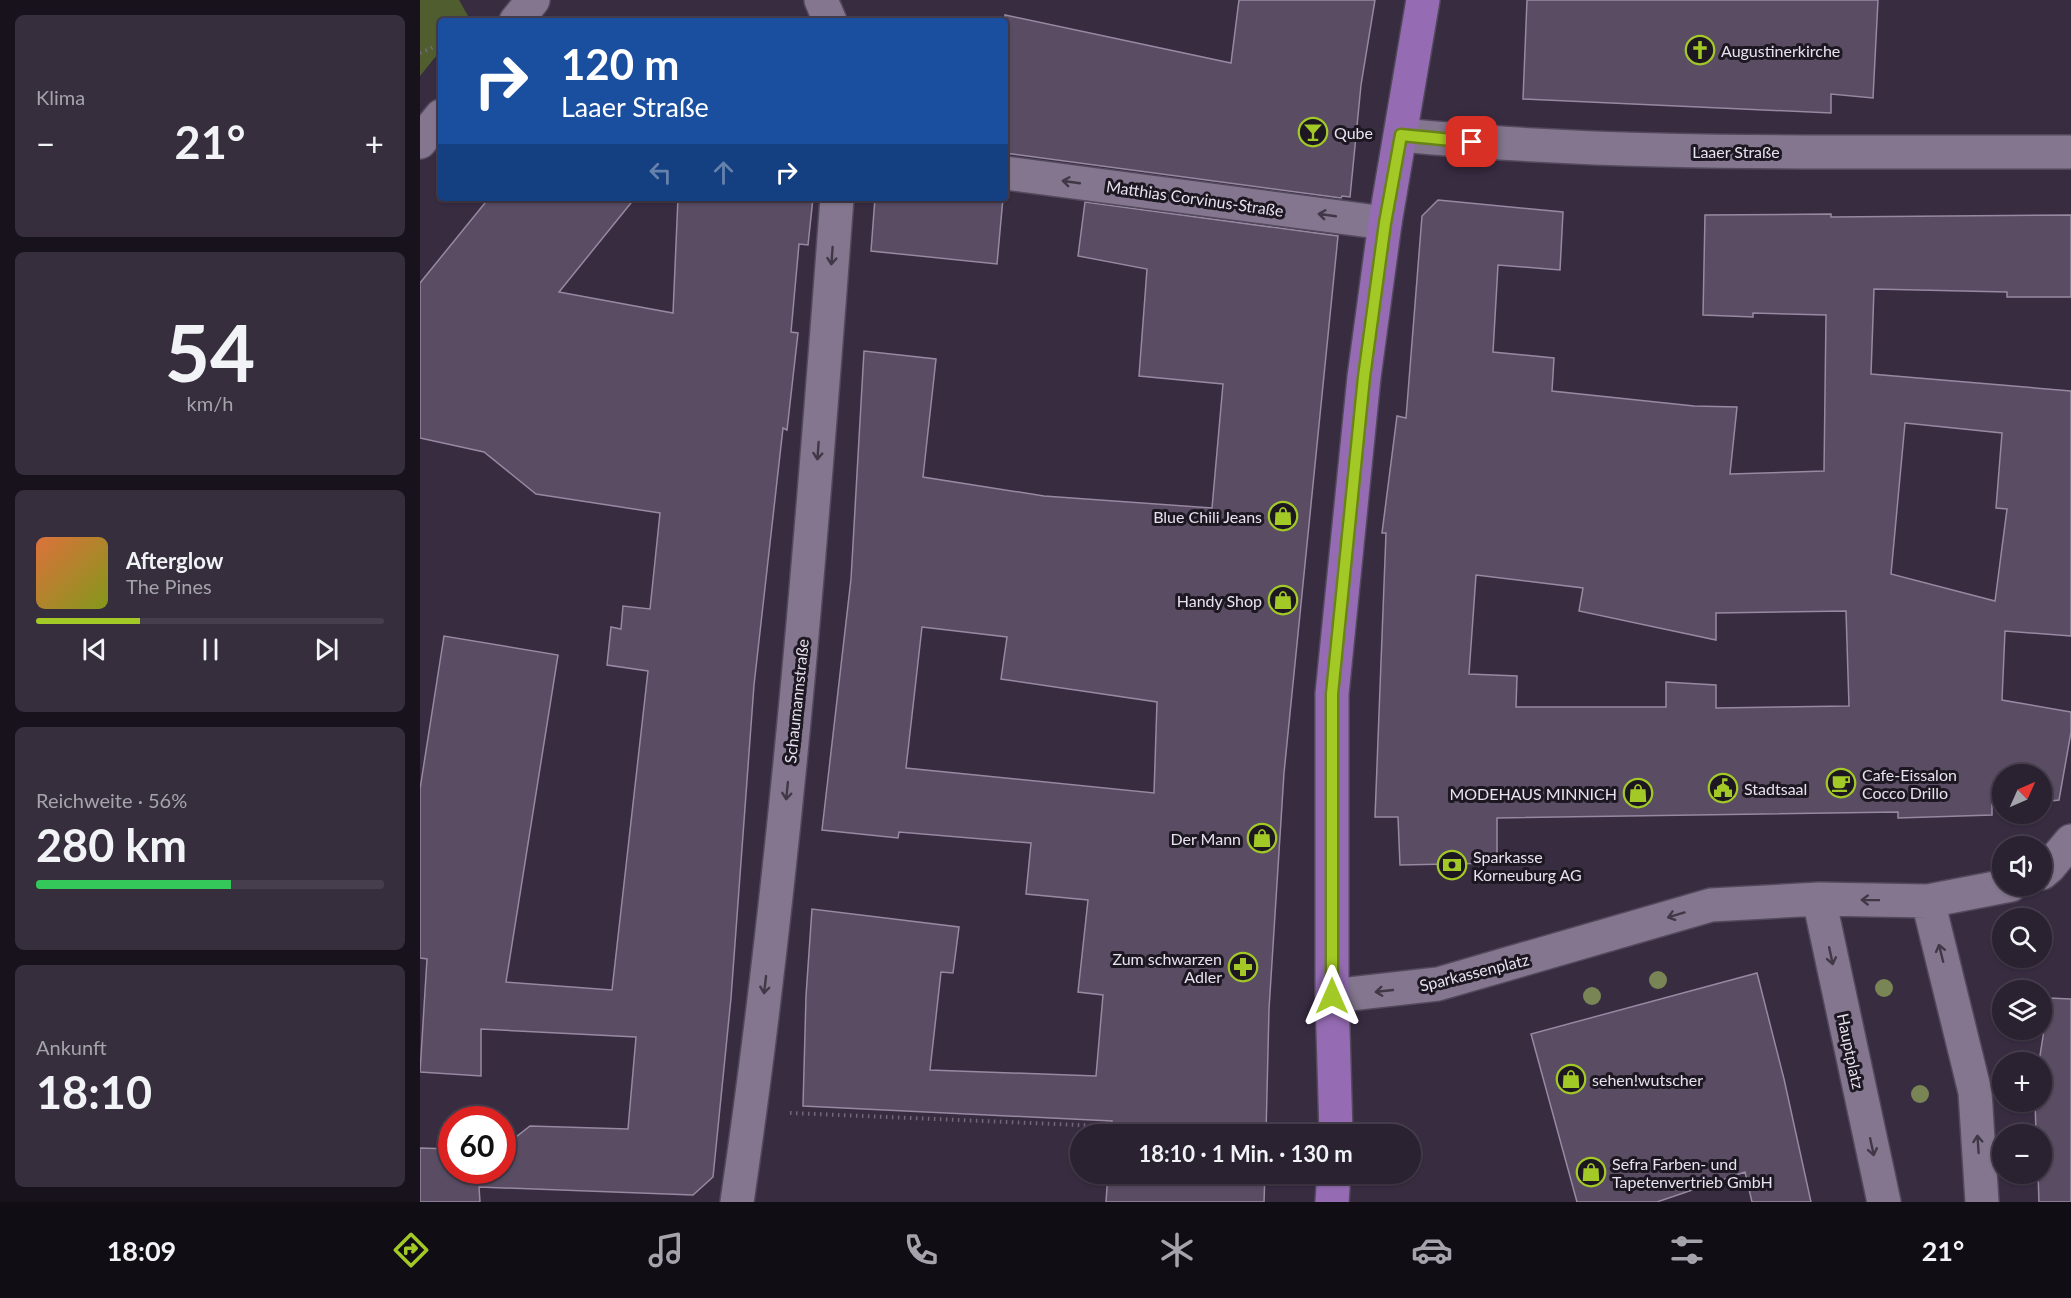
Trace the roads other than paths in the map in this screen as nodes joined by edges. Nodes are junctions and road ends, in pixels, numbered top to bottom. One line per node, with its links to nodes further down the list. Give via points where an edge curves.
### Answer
1 (533, 0): 4 (street)
2 (821, 0): 5 (street)
3 (1423, 0): 7 (main road)
4 (518, 18)
5 (829, 18)
6 (438, 120): 8 (street)
7 (1401, 135): 9 (street, Laaer Straße, via 1632,151); 12 (main road)
8 (420, 142)
9 (2071, 152)
10 (1008, 173): 12 (street, Matthias Corvinus-Straße, one-way to 10)
11 (837, 201): 21 (street, Schaumannstraße, one-way to 21, via 810,559 783,835)
12 (1385, 223): 18 (main road, via 1364,377 1332,694)
13 (2071, 841): 14 (street)
14 (2052, 863)
15 (1992, 889): 17 (street)
16 (1819, 899): 17 (street, one-way to 16); 18 (street, Sparkassenplatz, one-way to 18, via 1711,904 1438,984); 23 (street, Hauptplatz, one-way to 23)
17 (1928, 901): 24 (street, one-way to 17, via 1975,1092)
18 (1332, 996): 19 (main road)
19 (1336, 1124)
20 (1333, 1184): 22 (main road)
21 (737, 1202)
22 (1332, 1202)
23 (1884, 1202)
24 (1982, 1202)

